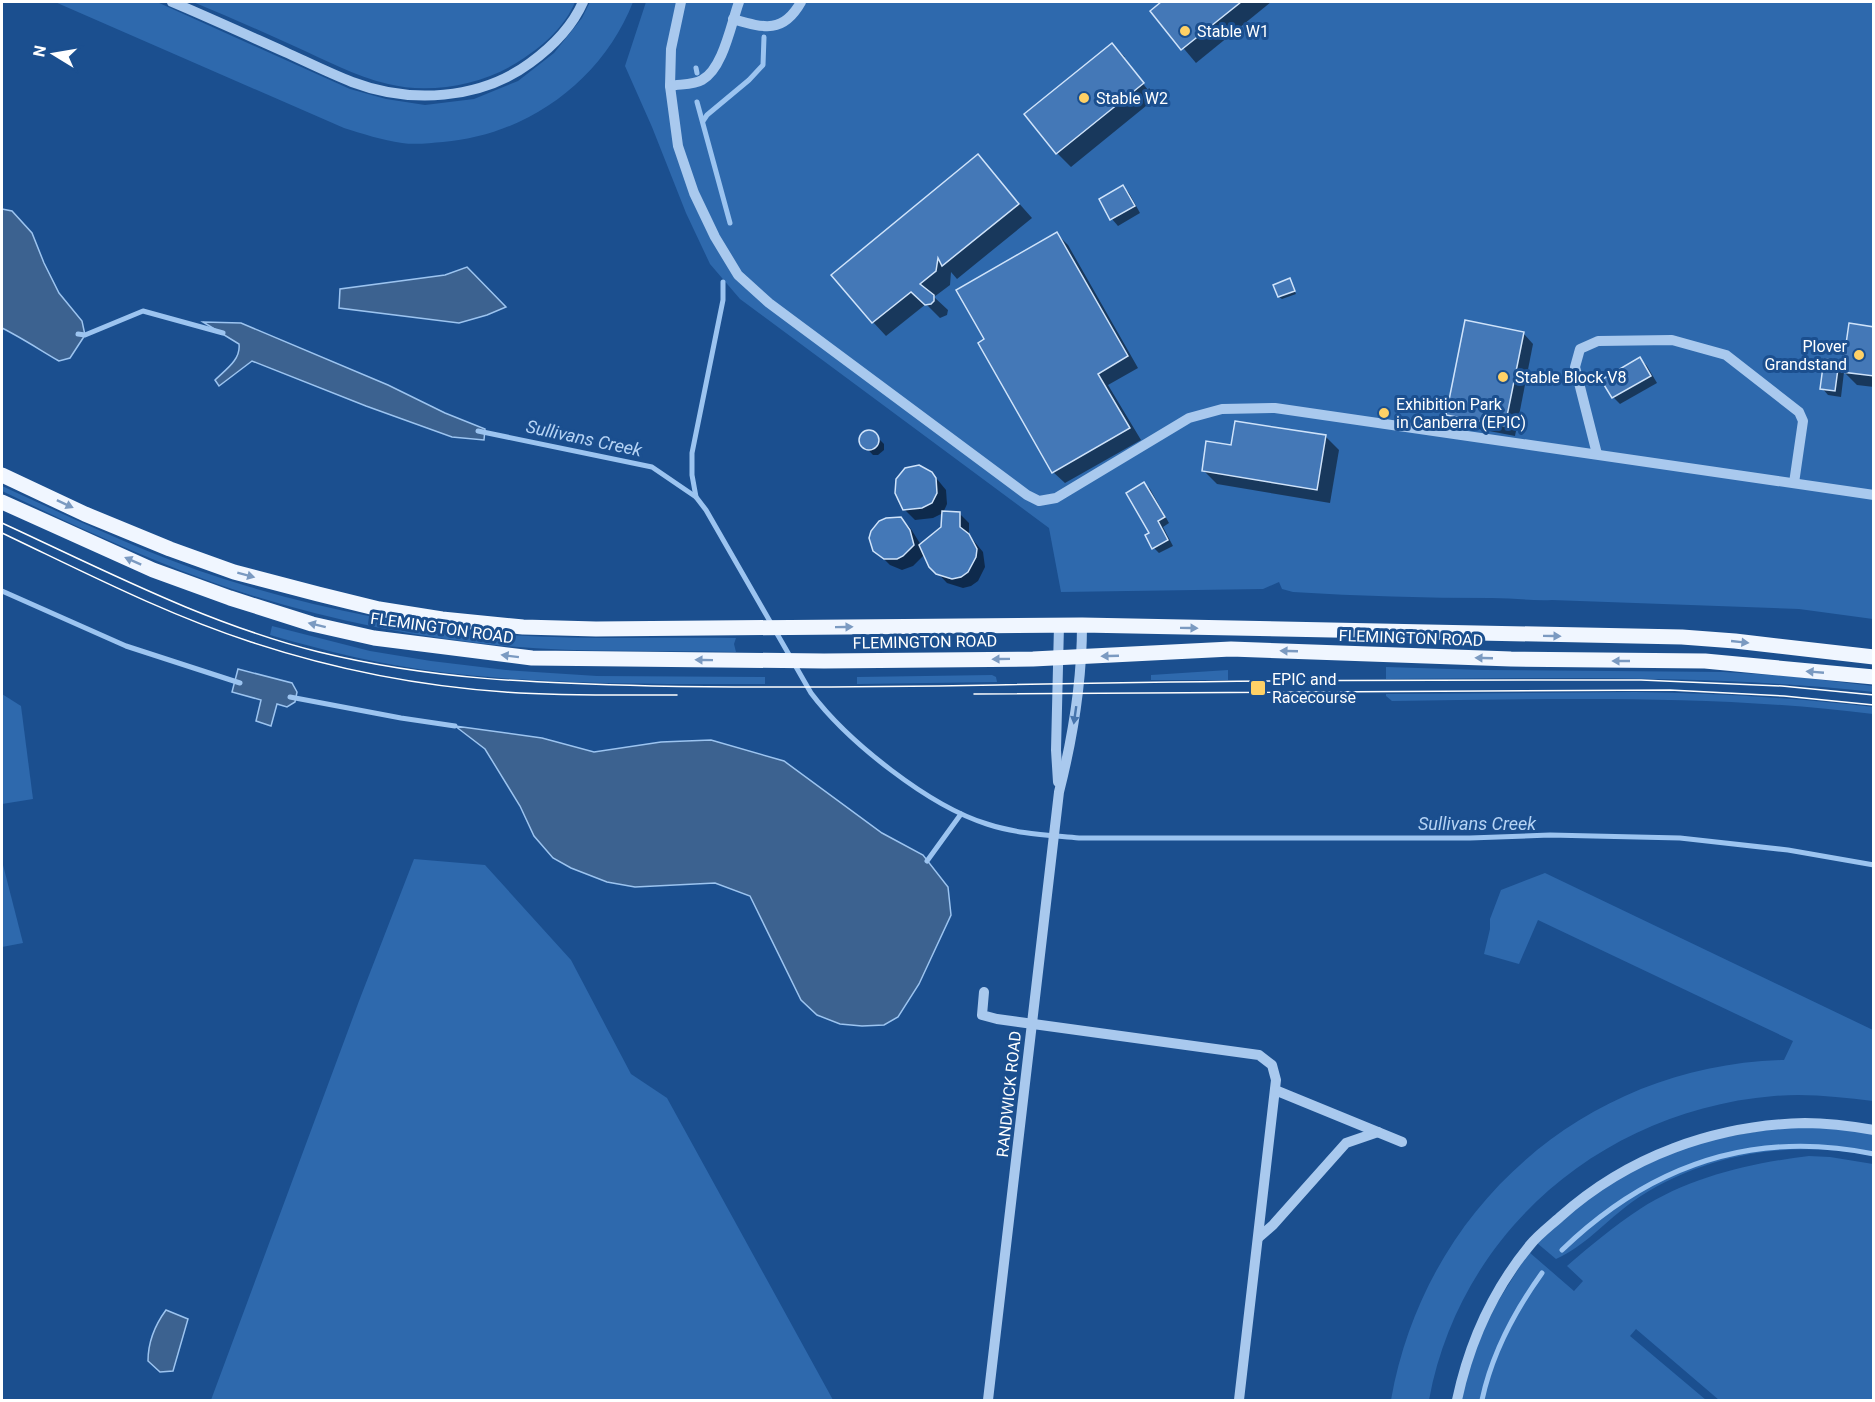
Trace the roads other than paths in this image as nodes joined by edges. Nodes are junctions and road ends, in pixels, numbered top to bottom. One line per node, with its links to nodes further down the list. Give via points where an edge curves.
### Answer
1 (172, 2): 2 (street, via 353,82 426,97 472,91 515,74 549,49 577,16)
2 (583, 2)
3 (681, 2): 7 (street, via 671,49)
4 (739, 2): 6 (street)
5 (801, 2): 6 (street, via 785,22 774,26 760,27)
6 (733, 19): 7 (street, via 713,70 701,81)
7 (669, 86): 8 (street, via 678,146 693,193 738,275 769,303 1039,501 1052,500 1189,418 1222,409 1275,408)
8 (1597, 454): 10 (street); 10 (street, via 1575,367 1580,348 1598,340 1672,340 1726,355 1799,412 1803,421)
9 (2, 475): 13 (main road, FLEMINGTON ROAD, one-way to 13, via 86,514 234,572 379,609 442,619 524,627)
10 (1794, 483): 11 (street)
11 (1874, 495)
12 (2, 502): 18 (main road, FLEMINGTON ROAD, one-way to 12, via 532,658 374,638 312,624 153,570)
13 (1059, 625): 14 (main road, FLEMINGTON ROAD); 18 (street, RANDWICK ROAD)
14 (1082, 625): 15 (main road, FLEMINGTON ROAD, one-way to 15); 16 (street, RANDWICK ROAD)
15 (1515, 635): 17 (main road, FLEMINGTON ROAD, one-way to 17, via 1693,638); 19 (main road)
16 (1082, 657): 18 (main road, FLEMINGTON ROAD); 19 (main road, FLEMINGTON ROAD, one-way to 16, via 1231,649); 21 (street, RANDWICK ROAD, one-way to 21)
17 (1874, 657)
18 (1059, 658): 21 (street, RANDWICK ROAD)
19 (1511, 659): 20 (main road, FLEMINGTON ROAD, one-way to 19, via 1705,661)
20 (1874, 678)
21 (1059, 792): 23 (street, RANDWICK ROAD)
22 (984, 992): 23 (street, via 982,1015)
23 (1032, 1024): 24 (street, via 1259,1055 1269,1060 1275,1070); 29 (street, RANDWICK ROAD)
24 (1275, 1090): 26 (street); 28 (street)
25 (1874, 1130): 31 (street, via 1807,1123 1732,1131 1655,1155 1586,1194 1531,1243 1511,1271 1472,1344)
26 (1378, 1132): 27 (street); 28 (street, via 1346,1143)
27 (1402, 1142)
28 (1258, 1238): 30 (street)
29 (988, 1401)
30 (1239, 1401)
31 (1457, 1401)

